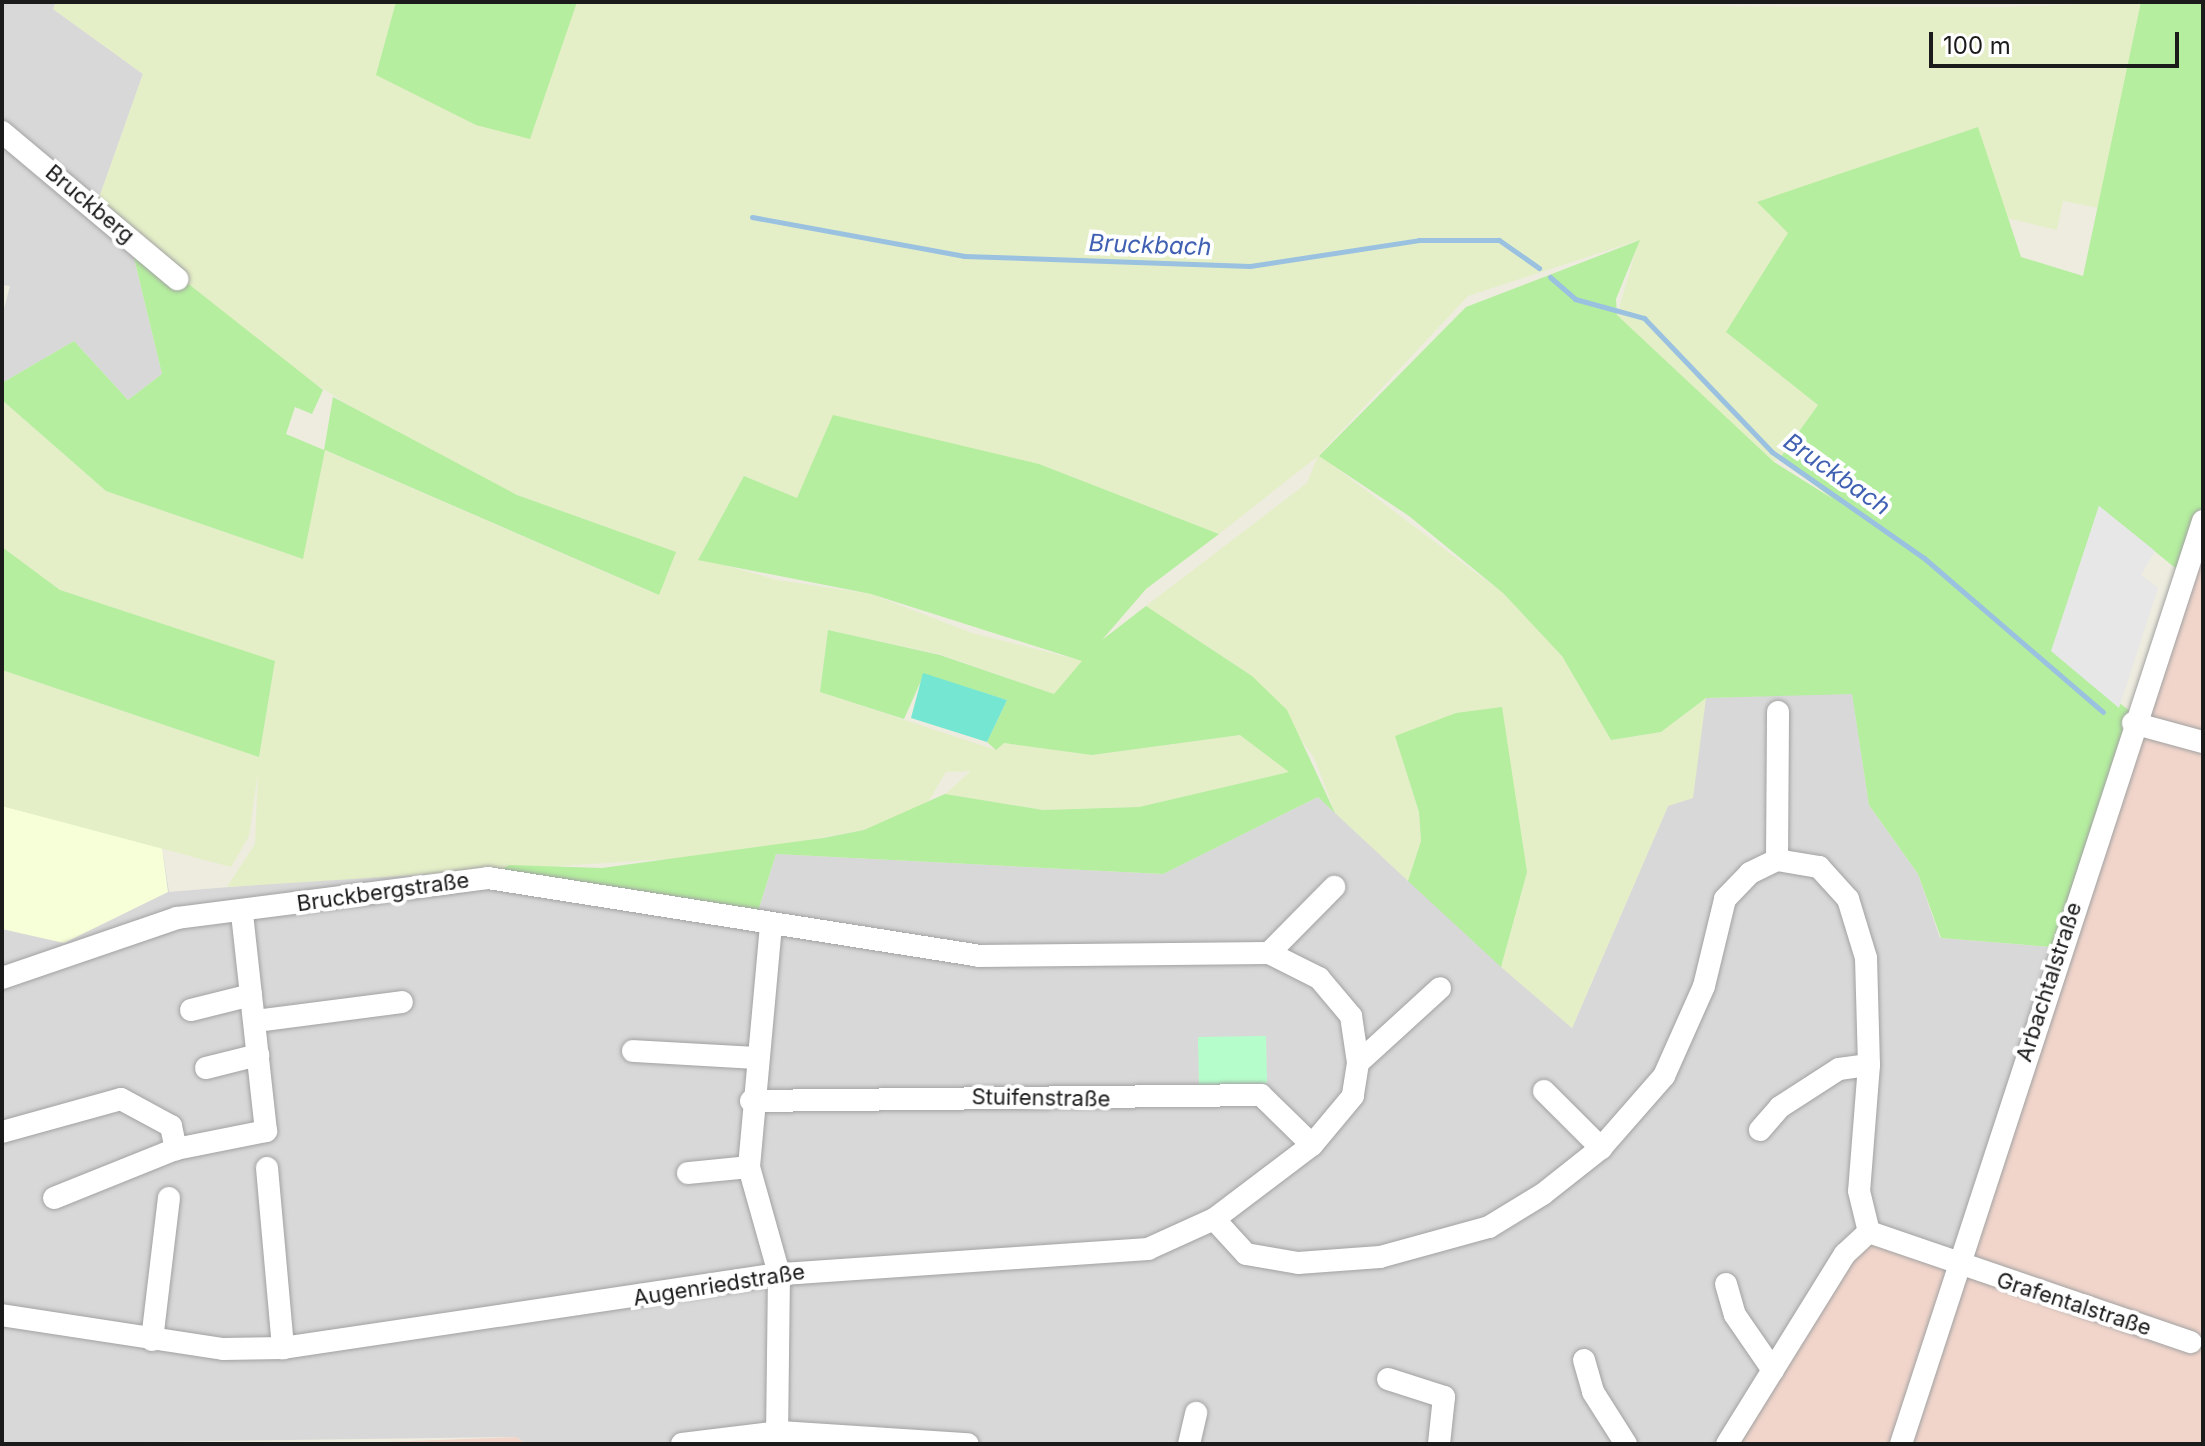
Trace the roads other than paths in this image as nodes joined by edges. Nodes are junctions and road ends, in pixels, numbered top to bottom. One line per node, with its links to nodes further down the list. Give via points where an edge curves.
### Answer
1 (2, 132): 2 (street, Bruckberg)
2 (177, 279)
3 (2203, 521): 5 (street, Arbachtalstraße)
4 (1778, 712): 7 (street)
5 (2133, 723): 6 (street); 38 (street, Arbachtalstraße)
6 (2203, 742)
7 (1777, 860): 22 (street, via 1819,867 1848,899 1866,958); 29 (street, via 1750,873 1725,899 1704,986 1664,1076)
8 (1334, 887): 11 (street)
9 (242, 913): 10 (street, Bruckbergstraße, via 488,878); 12 (street, Bruckbergstraße, via 177,918); 14 (street)
10 (771, 925): 11 (street, Augenriedstraße, via 978,956); 20 (street)
11 (1269, 953): 21 (street, Augenriedstraße, via 1319,978 1351,1016)
12 (2, 978)
13 (1440, 988): 21 (street)
14 (251, 995): 16 (street); 17 (street)
15 (402, 1002): 17 (street)
16 (191, 1010)
17 (256, 1021): 19 (street)
18 (633, 1051): 20 (street)
19 (258, 1055): 23 (street); 30 (street, via 266,1131)
20 (754, 1058): 25 (street)
21 (1358, 1063): 28 (street, Augenriedstraße, via 1353,1096)
22 (1869, 1065): 26 (street, via 1839,1069 1780,1107); 37 (street, via 1859,1191)
23 (206, 1068)
24 (1544, 1091): 29 (street)
25 (751, 1101): 28 (street, Stuifenstraße, via 1261,1095); 31 (street)
26 (1760, 1130)
27 (2, 1132): 30 (street, via 121,1099 171,1126)
28 (1312, 1145): 36 (street, Augenriedstraße)
29 (1601, 1148): 36 (street, via 1489,1227 1432,1248 1298,1263 1246,1254)
30 (176, 1149): 34 (street)
31 (749, 1167): 33 (street); 39 (street)
32 (267, 1168): 44 (street)
33 (688, 1173)
34 (54, 1198)
35 (169, 1198): 42 (street)
36 (1214, 1219): 39 (street, Augenriedstraße, via 1148,1249)
37 (1869, 1232): 38 (street, Grafentalstraße); 46 (street, via 1845,1254)
38 (1958, 1267): 43 (street, Grafentalstraße); 56 (street, Arbachtalstraße)
39 (779, 1274): 44 (street, Augenriedstraße); 49 (street)
40 (1726, 1284): 46 (street, via 1735,1315)
41 (2, 1315): 42 (street, Augenriedstraße)
42 (152, 1340): 44 (street, Augenriedstraße)
43 (2191, 1342)
44 (283, 1348)
45 (1584, 1360): 54 (street, via 1593,1392)
46 (1773, 1370): 55 (street)
47 (1388, 1379): 53 (street, via 1444,1397)
48 (1196, 1413): 52 (street)
49 (779, 1438): 50 (street); 51 (street)
50 (682, 1444)
51 (968, 1444)
52 (1189, 1444)
53 (1439, 1444)
54 (1626, 1444)
55 (1727, 1444)
56 (1901, 1444)

